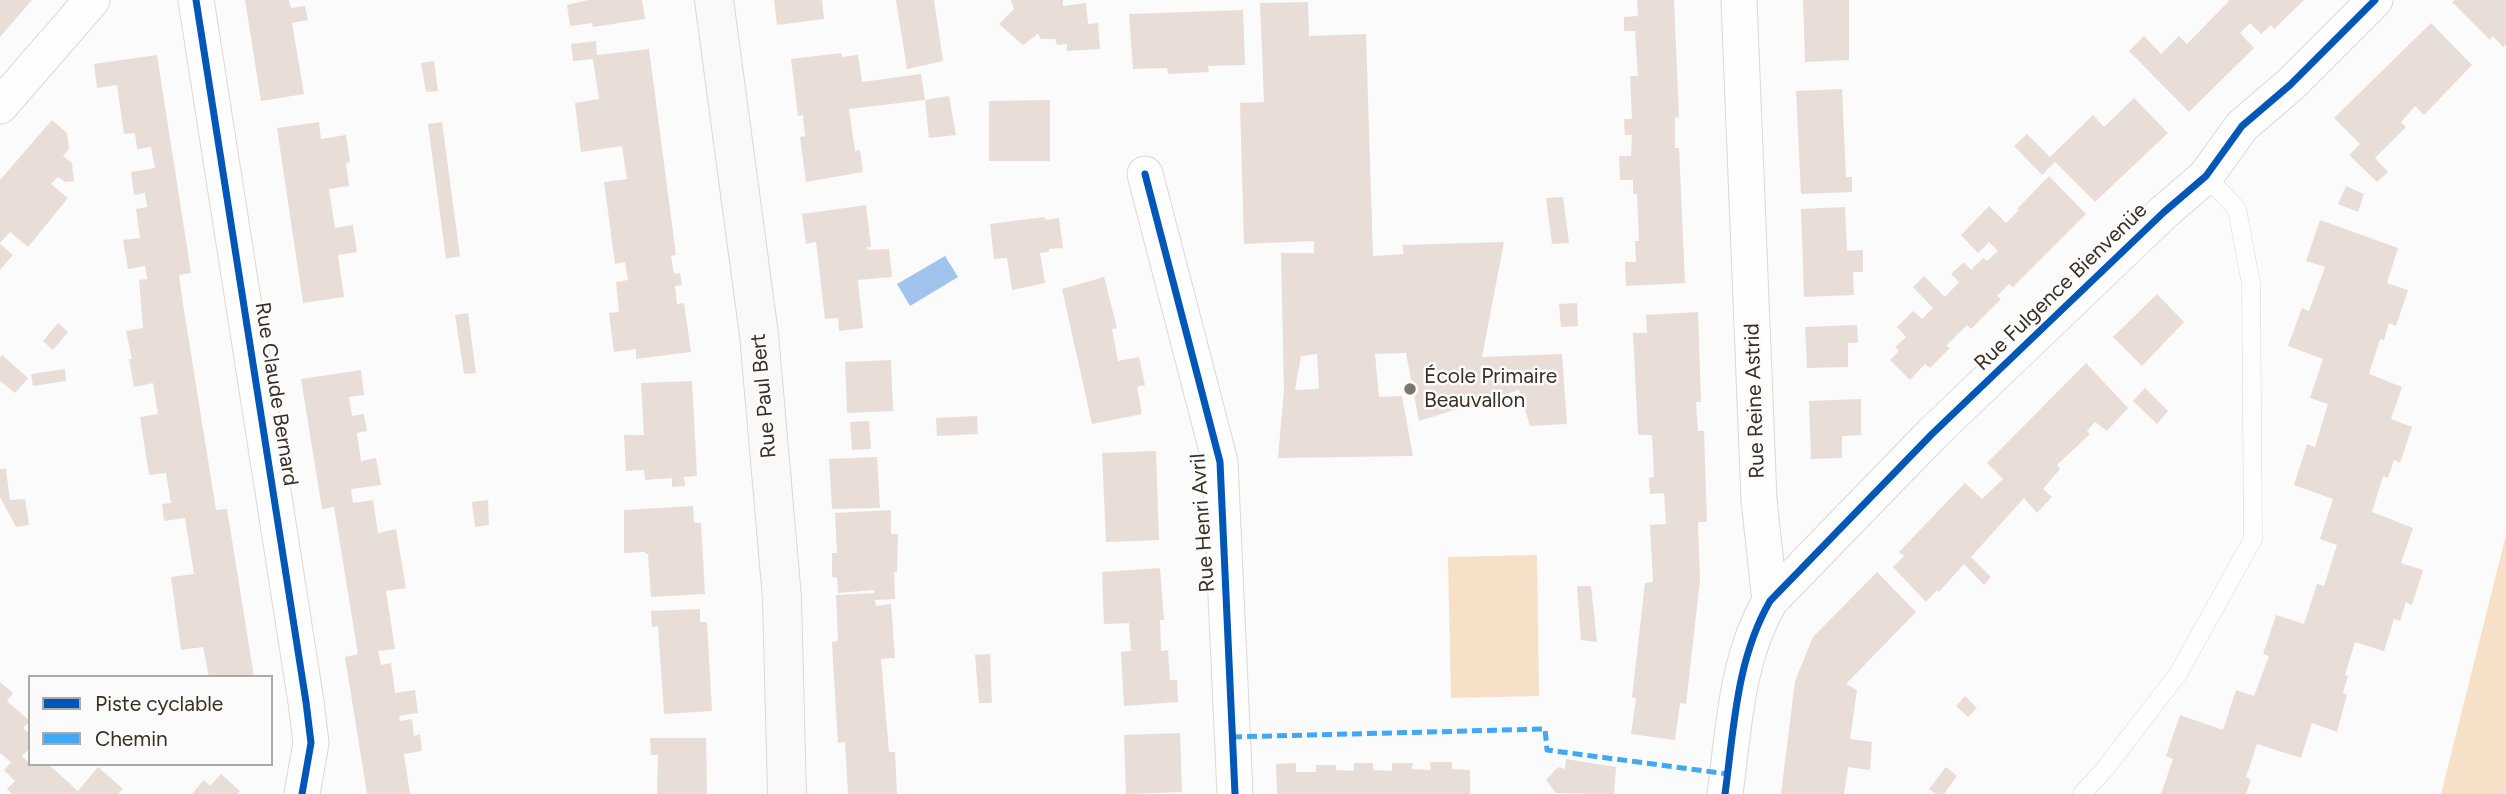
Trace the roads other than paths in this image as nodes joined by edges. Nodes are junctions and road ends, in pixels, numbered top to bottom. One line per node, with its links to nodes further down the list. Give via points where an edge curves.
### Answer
1 (92, 0): 6 (street)
2 (196, 0): 10 (street, Rue Claude Bernard, via 306,702 311,743)
3 (714, 0): 11 (main road, Rue Paul Bert, via 759,335 782,598)
4 (1739, 0): 9 (street, Rue Reine Astrid, via 1759,500)
5 (2375, 0): 8 (street, Rue Fulgence Bienvenüe, via 2242,126)
6 (0, 106)
7 (1145, 174): 12 (street, Rue Henri Avril, via 1220,462)
8 (2206, 176): 9 (street, Rue Fulgence Bienvenüe, via 1932,435); 14 (lane, via 2237,209 2251,284 2253,539 2178,674)
9 (1770, 601): 13 (street, via 1755,626 1742,668)
10 (302, 794)
11 (787, 794)
12 (1235, 794)
13 (1725, 794)
14 (2082, 794)

